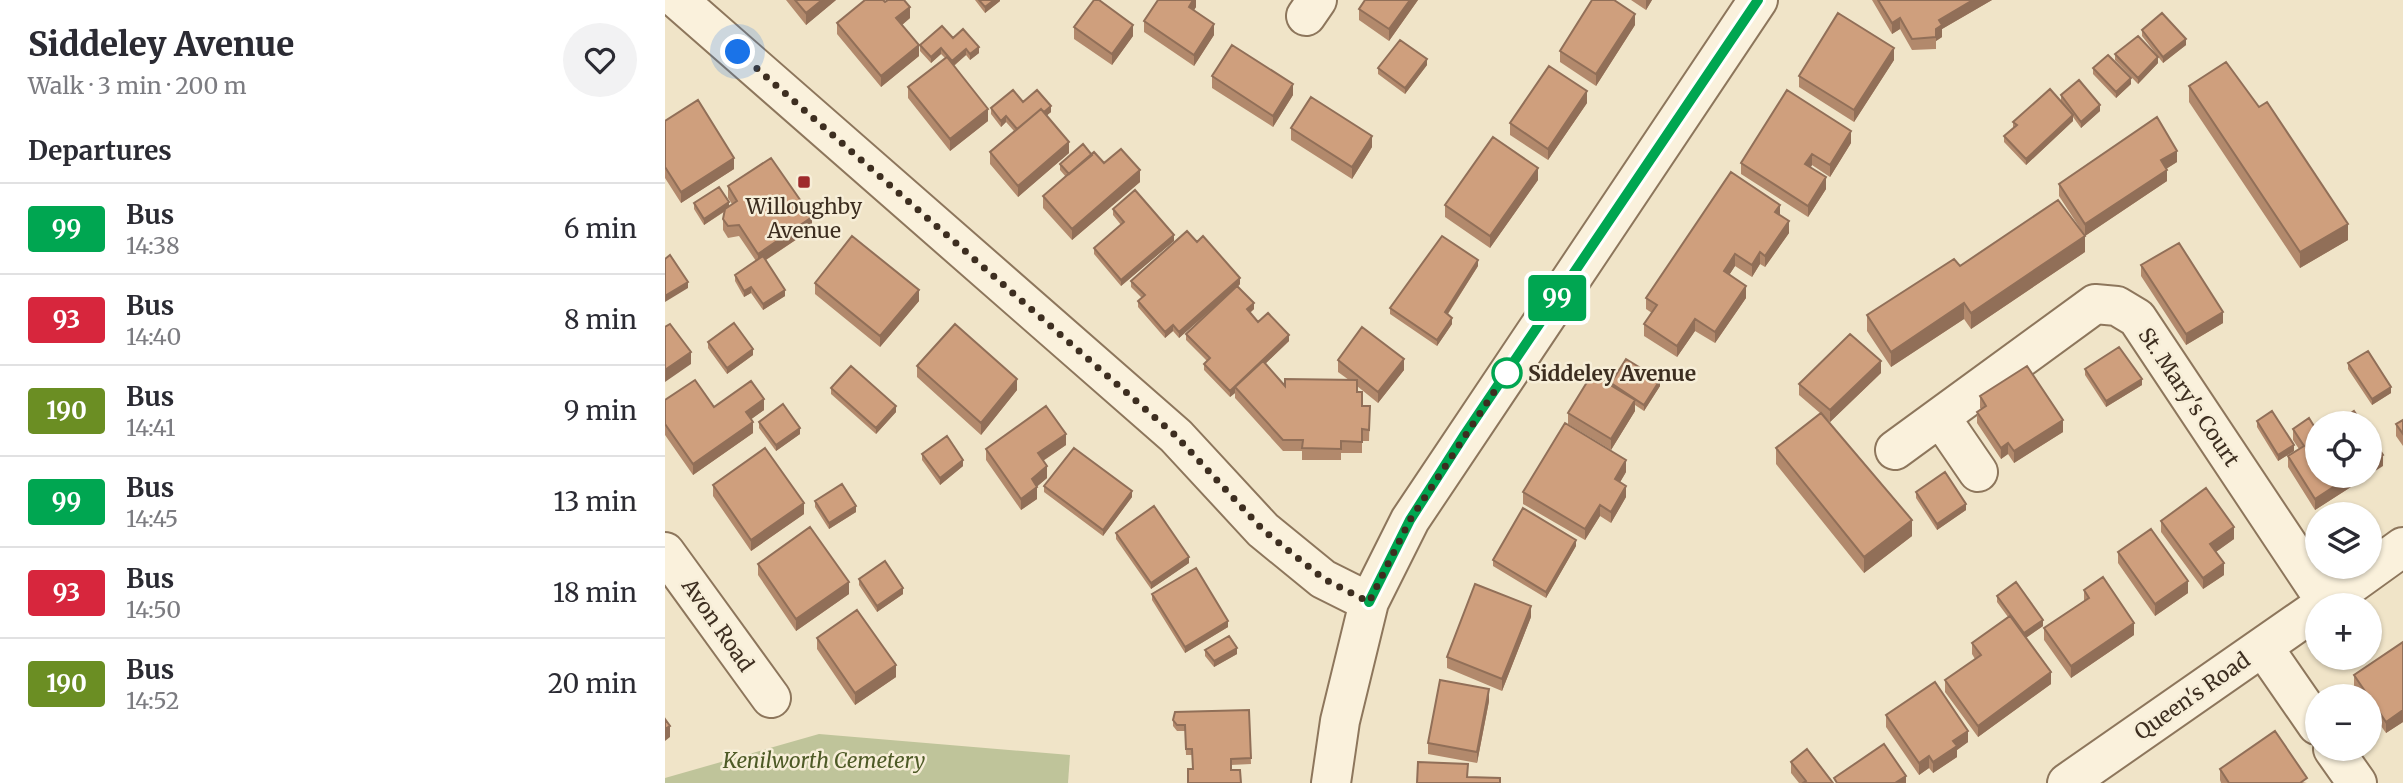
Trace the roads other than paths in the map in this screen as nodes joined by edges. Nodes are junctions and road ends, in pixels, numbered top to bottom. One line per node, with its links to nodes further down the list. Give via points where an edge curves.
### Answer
1 (678, 0): 10 (street, via 1176,436 1263,530 1324,579)
2 (1758, 0): 10 (street, via 1444,466 1410,520)
3 (1941, 418): 4 (street, St. Mary's Court); 5 (street); 8 (street, St. Mary's Court, via 2095,304 2117,306 2137,318)
4 (1895, 450)
5 (1978, 472)
6 (2403, 547): 9 (street, Queen's Road)
7 (665, 552): 13 (street, Avon Road)
8 (2313, 593)
9 (2338, 593)
10 (1369, 602): 16 (street, via 1340,721)
11 (2305, 617): 12 (street, Queen's Road)
12 (2263, 647): 14 (street); 17 (street, Queen's Road)
13 (771, 698)
14 (2305, 708)
15 (2341, 761): 18 (street)
16 (1331, 783)
17 (2067, 783)
18 (2357, 783)

